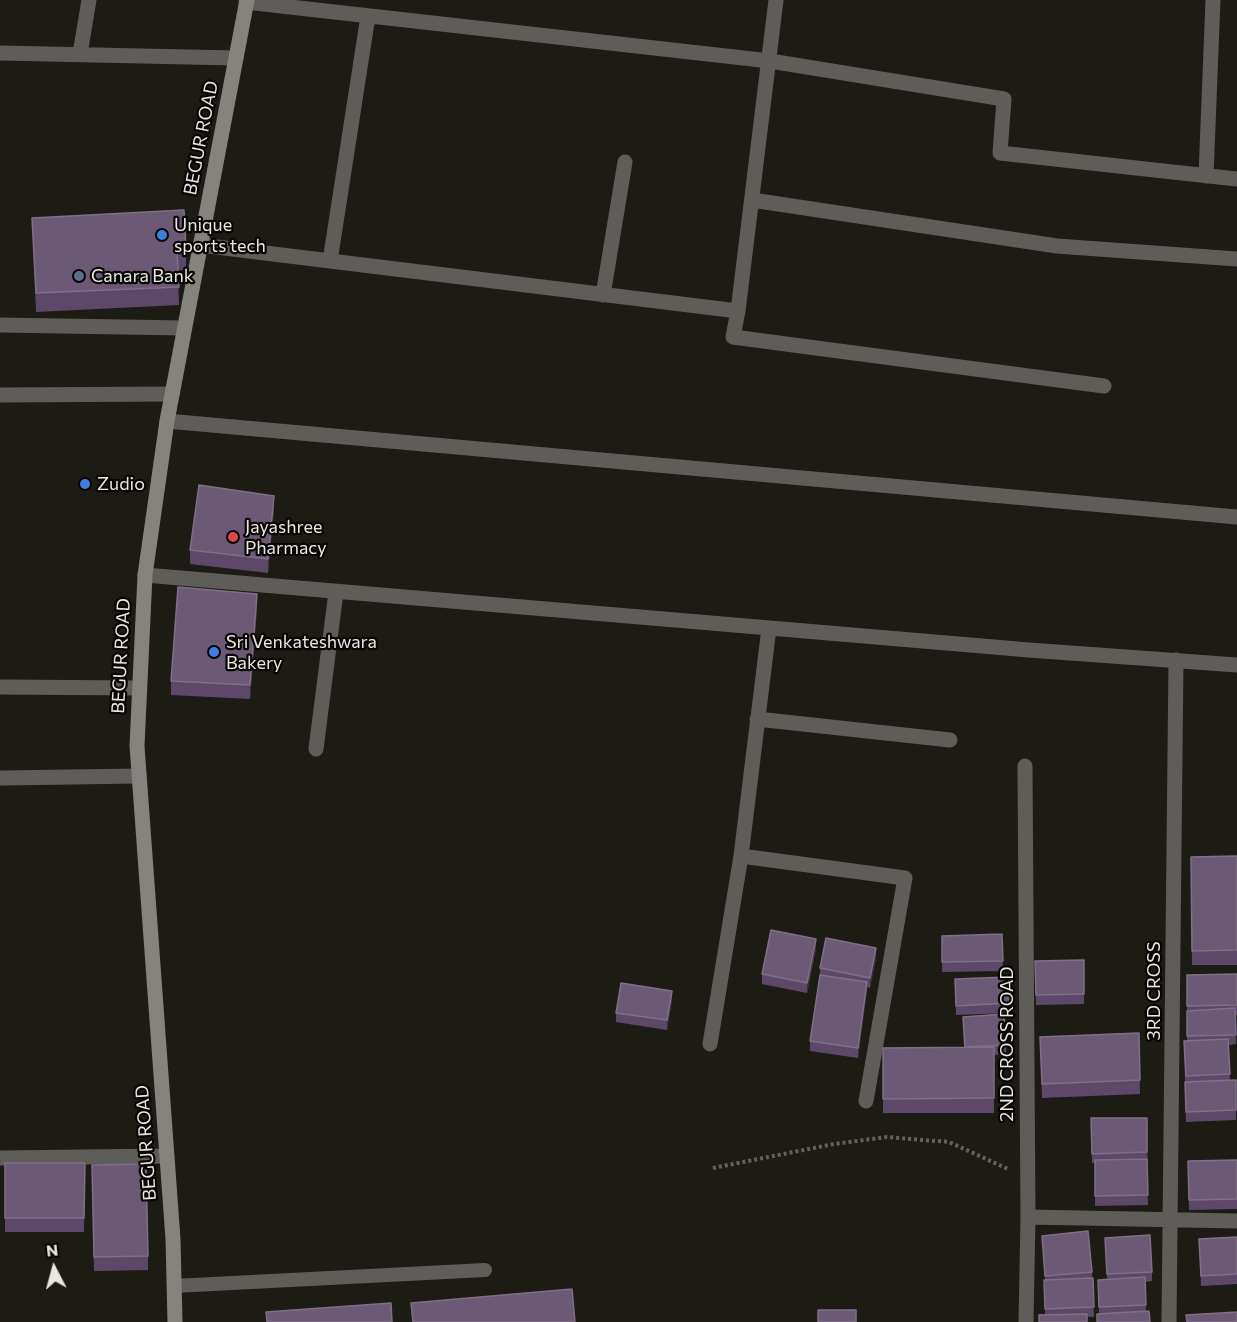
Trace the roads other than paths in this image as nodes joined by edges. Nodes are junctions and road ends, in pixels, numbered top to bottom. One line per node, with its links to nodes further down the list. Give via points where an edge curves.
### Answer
1 (89, 0): 6 (street)
2 (776, 0): 9 (street)
3 (1213, 0): 11 (street)
4 (246, 1): 5 (street); 8 (main road, BEGUR ROAD)
5 (368, 16): 9 (street); 16 (street)
6 (80, 54): 7 (street); 8 (street)
7 (0, 56)
8 (236, 58): 14 (main road, BEGUR ROAD)
9 (770, 61): 11 (street, via 1004,99 1000,153); 13 (street)
10 (625, 162): 17 (street)
11 (1206, 176): 12 (street)
12 (1237, 178)
13 (752, 200): 15 (street, via 1057,246); 18 (street)
14 (200, 245): 16 (street); 20 (main road, BEGUR ROAD)
15 (1237, 259)
16 (330, 261): 17 (street)
17 (603, 295): 18 (street)
18 (738, 311): 21 (street, via 733,337)
19 (0, 325): 20 (street)
20 (184, 328): 22 (main road, BEGUR ROAD)
21 (1104, 386)
22 (172, 394): 23 (street); 24 (main road, BEGUR ROAD)
23 (0, 395)
24 (166, 422): 25 (street); 26 (main road, BEGUR ROAD)
25 (1237, 517)
26 (145, 576): 27 (street); 32 (main road, BEGUR ROAD)
27 (336, 592): 28 (street); 35 (street)
28 (769, 628): 29 (street); 33 (street)
29 (1176, 660): 30 (street); 45 (street, 3RD CROSS)
30 (1237, 665)
31 (0, 687): 32 (street)
32 (139, 688): 37 (main road, BEGUR ROAD)
33 (757, 719): 34 (street); 39 (street)
34 (950, 740)
35 (316, 749)
36 (1025, 766): 44 (street, 2ND CROSS ROAD)
37 (139, 776): 38 (street); 42 (main road, BEGUR ROAD)
38 (2, 778)
39 (741, 855): 40 (street); 41 (street, via 905,878)
40 (710, 1044)
41 (866, 1101)
42 (167, 1156): 43 (street); 48 (main road, BEGUR ROAD)
43 (0, 1158)
44 (1028, 1217): 45 (street); 50 (street, 2ND CROSS ROAD)
45 (1172, 1220): 46 (street); 51 (street, 3RD CROSS)
46 (1237, 1221)
47 (484, 1270): 48 (lane)
48 (174, 1286): 49 (main road, BEGUR ROAD)
49 (175, 1322)
50 (1026, 1322)
51 (1169, 1322)

